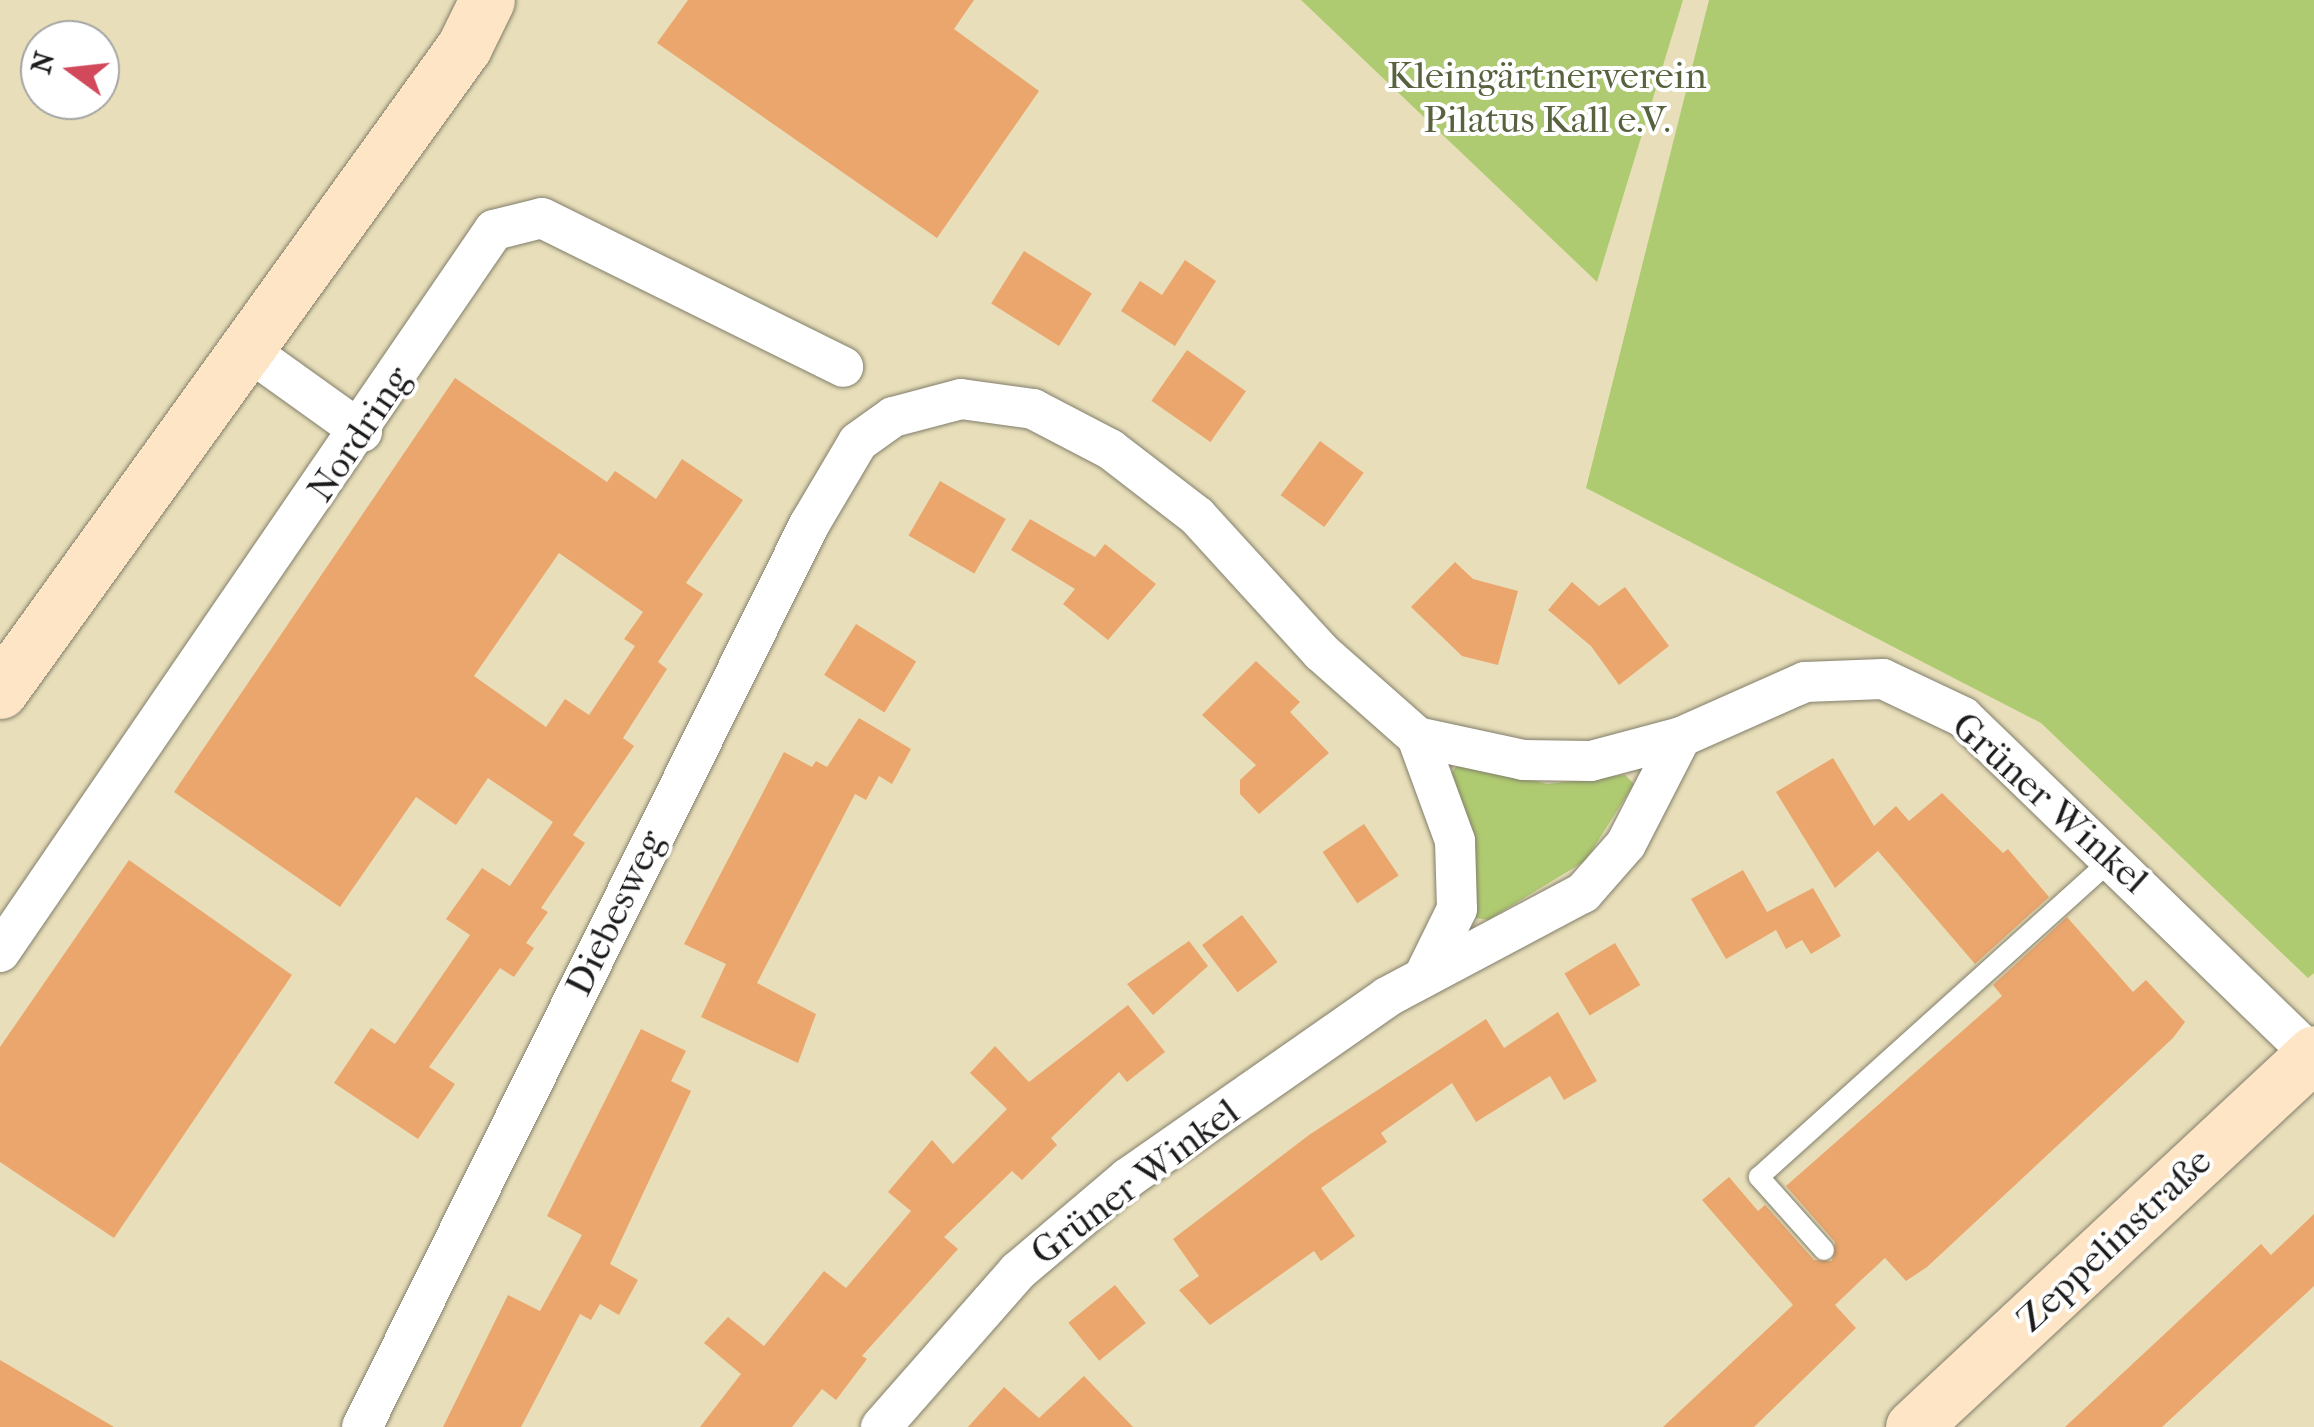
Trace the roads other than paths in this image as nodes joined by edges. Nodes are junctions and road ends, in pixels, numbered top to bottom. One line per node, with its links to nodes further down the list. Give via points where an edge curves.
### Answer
1 (518, 0): 2 (main road)
2 (476, 23): 3 (main road)
3 (249, 351): 6 (street); 7 (main road)
4 (843, 367): 6 (street, Nordring, via 542,218 494,230)
5 (893, 417): 9 (street, Grüner Winkel, via 962,399 1033,409 1110,450 1197,516 1321,652); 15 (street, Diebesweg, via 858,442 809,525)
6 (362, 432): 11 (street, Nordring)
7 (0, 691)
8 (1680, 737): 9 (street, Grüner Winkel, via 1591,761 1523,760); 10 (street, Grüner Winkel, via 1805,682 1883,680 1963,717); 12 (street, Grüner Winkel, via 1626,844 1583,893)
9 (1417, 738): 12 (street, Grüner Winkel, via 1455,841 1457,909)
10 (2114, 857): 13 (street, Grüner Winkel); 14 (lane, via 1759,1177)
11 (0, 952)
12 (1424, 976): 16 (street, Grüner Winkel, via 1128,1178 1018,1271)
13 (2313, 1054): 17 (main road, Zeppelinstraße)
14 (1824, 1250)
15 (362, 1427)
16 (881, 1427)
17 (1913, 1427)

